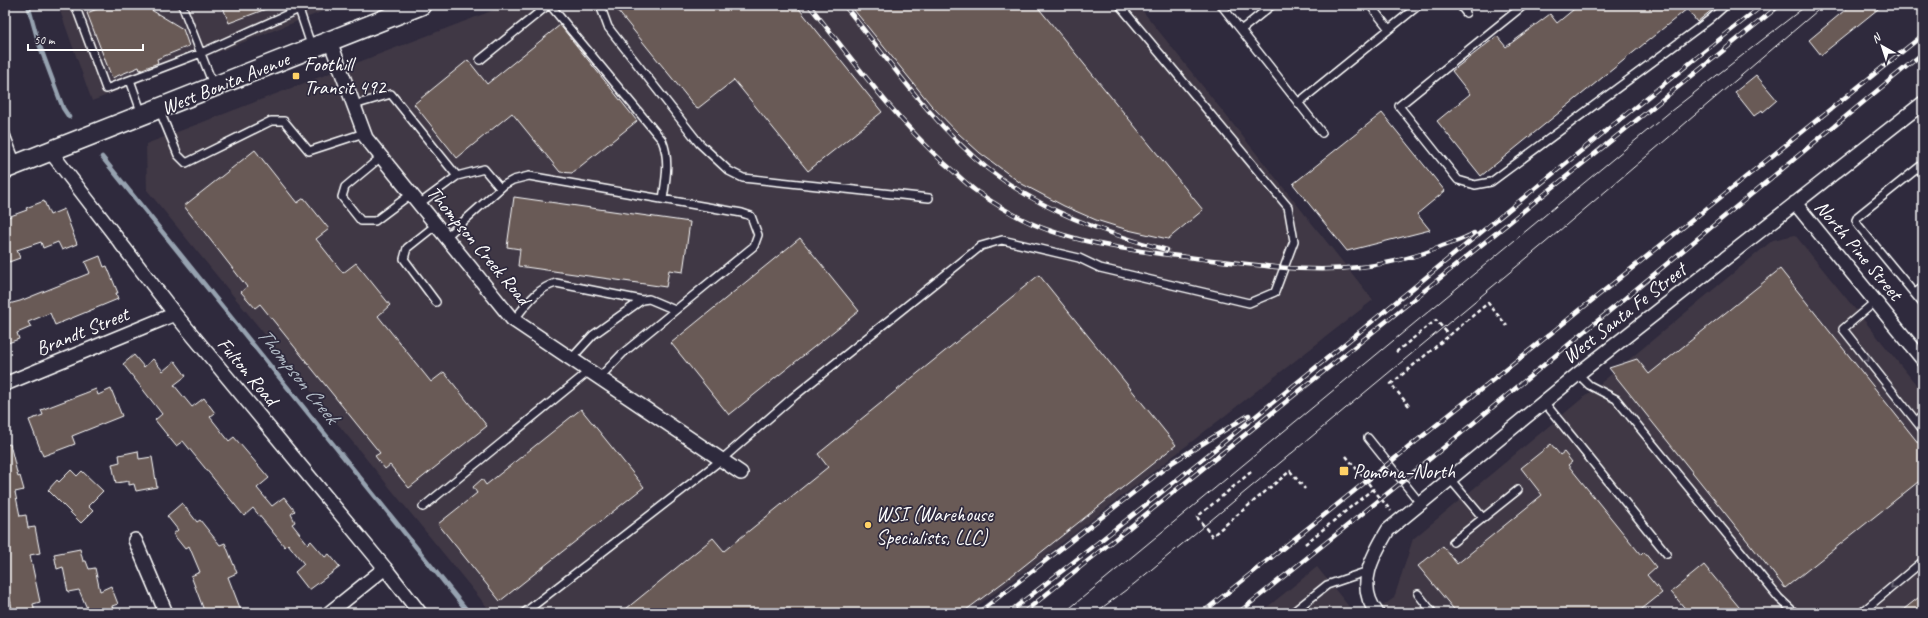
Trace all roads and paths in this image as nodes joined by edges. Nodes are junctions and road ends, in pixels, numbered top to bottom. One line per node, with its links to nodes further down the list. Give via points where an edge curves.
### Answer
1 (75, 5): 23 (lane, via 106,88)
2 (182, 5): 21 (lane)
3 (308, 5): 15 (lane)
4 (421, 5): 19 (main road, West Bonita Avenue)
5 (549, 5): 22 (lane); 40 (lane, via 662,140 666,149 667,166)
6 (600, 5): 39 (lane, via 608,27 699,143 729,171 743,178)
7 (1221, 5): 18 (lane)
8 (1272, 5): 18 (lane)
9 (1370, 5): 17 (lane)
10 (1419, 5): 17 (lane)
11 (1460, 5): 16 (lane)
12 (1524, 5): 13 (lane, via 1399,106 1458,180 1475,185 1491,182 1603,101)
13 (1726, 5)
14 (1121, 6): 67 (lane, via 1288,207 1294,241 1275,292 1249,303 1100,268 1079,258 1002,240 981,246 792,398)
15 (299, 9): 20 (lane); 21 (lane)
16 (1466, 13)
17 (1389, 29): 25 (lane)
18 (1241, 30): 25 (lane)
19 (330, 41): 20 (main road, West Bonita Avenue); 27 (street, Thompson Creek Road)
20 (312, 48): 24 (main road, West Bonita Avenue)
21 (200, 52): 23 (lane); 24 (lane)
22 (480, 60)
23 (130, 80): 28 (lane)
24 (214, 87): 28 (main road, West Bonita Avenue)
25 (1298, 103): 31 (lane)
26 (1923, 103): 41 (street, West Santa Fe Street)
27 (354, 105): 30 (street, Thompson Creek Road); 36 (lane, via 391,94)
28 (151, 112): 30 (lane, via 178,155 186,163 271,122 284,121 309,151); 32 (main road, West Bonita Avenue)
29 (5, 132): 35 (lane)
30 (364, 133): 33 (street, Thompson Creek Road)
31 (1322, 133)
32 (50, 151): 35 (main road, West Bonita Avenue); 52 (street, Fulton Road)
33 (381, 157): 38 (street, Thompson Creek Road); 38 (lane, via 345,187 342,197 361,221 375,221)
34 (1923, 164): 46 (lane, via 1856,220)
35 (11, 166)
36 (457, 176): 37 (lane, via 484,169); 42 (lane)
37 (500, 188): 40 (lane, via 513,180 529,176); 44 (lane)
38 (411, 194): 42 (street, Thompson Creek Road)
39 (929, 198)
40 (663, 199): 51 (lane, via 751,216 758,235 754,246)
41 (1795, 203): 48 (street, North Pine Street); 60 (street, West Santa Fe Street)
42 (420, 204): 43 (street, Thompson Creek Road)
43 (436, 225): 44 (street, Thompson Creek Road); 49 (lane, via 407,248 404,259)
44 (446, 237): 53 (street, Thompson Creek Road)
45 (1923, 287): 46 (lane)
46 (1915, 293): 50 (lane)
47 (642, 300): 51 (lane, via 649,299); 53 (lane, via 556,283 546,285); 57 (lane, via 593,335)
48 (1876, 301): 58 (street, North Pine Street); 64 (lane, one-way to 64, via 1843,329)
49 (436, 302)
50 (1923, 304)
51 (675, 310): 59 (lane)
52 (175, 314): 61 (street, Brandt Street); 83 (street, Fulton Road)
53 (514, 320): 57 (street, Thompson Creek Road)
54 (1507, 326): 55 (path, via 1488,303)
55 (1449, 335): 56 (path, via 1436,320); 63 (path, via 1391,384)
56 (1396, 352)
57 (571, 359): 59 (street, Thompson Creek Road)
58 (1923, 360)
59 (594, 374): 67 (street, Thompson Creek Road); 75 (lane)
60 (1578, 374): 62 (street, West Santa Fe Street); 93 (lane, via 1589,385 1616,399 1779,598)
61 (5, 384)
62 (1544, 402): 70 (street, West Santa Fe Street); 81 (lane)
63 (1409, 406)
64 (1923, 430)
65 (1368, 438): 74 (lane)
66 (1346, 456): 71 (path)
67 (721, 460): 69 (street, Thompson Creek Road); 89 (lane)
68 (1251, 472): 72 (path, via 1196,517 1212,536 1290,470)
69 (741, 473)
70 (1450, 479): 74 (street, West Santa Fe Street); 76 (lane)
71 (1373, 489): 77 (path); 80 (path)
72 (1305, 490)
73 (1518, 490): 76 (lane)
74 (1420, 503): 77 (street, West Santa Fe Street)
75 (423, 507)
76 (1483, 518): 79 (lane)
77 (1399, 521): 84 (street, West Santa Fe Street, via 1388,530 1376,550)
78 (135, 540): 86 (street)
79 (1453, 542)
80 (1305, 544)
81 (1667, 554)
82 (1923, 561): 94 (lane, one-way to 94)
83 (385, 568): 87 (street); 88 (street, Fulton Road)
84 (1368, 571): 90 (lane, via 1327,585); 91 (street, West Santa Fe Street, via 1366,587)
85 (1418, 594): 92 (lane)
86 (166, 613)
87 (329, 613)
88 (420, 613)
89 (524, 613)
90 (1292, 613)
91 (1377, 613)
92 (1433, 613)
93 (1796, 613)
94 (1861, 613)

